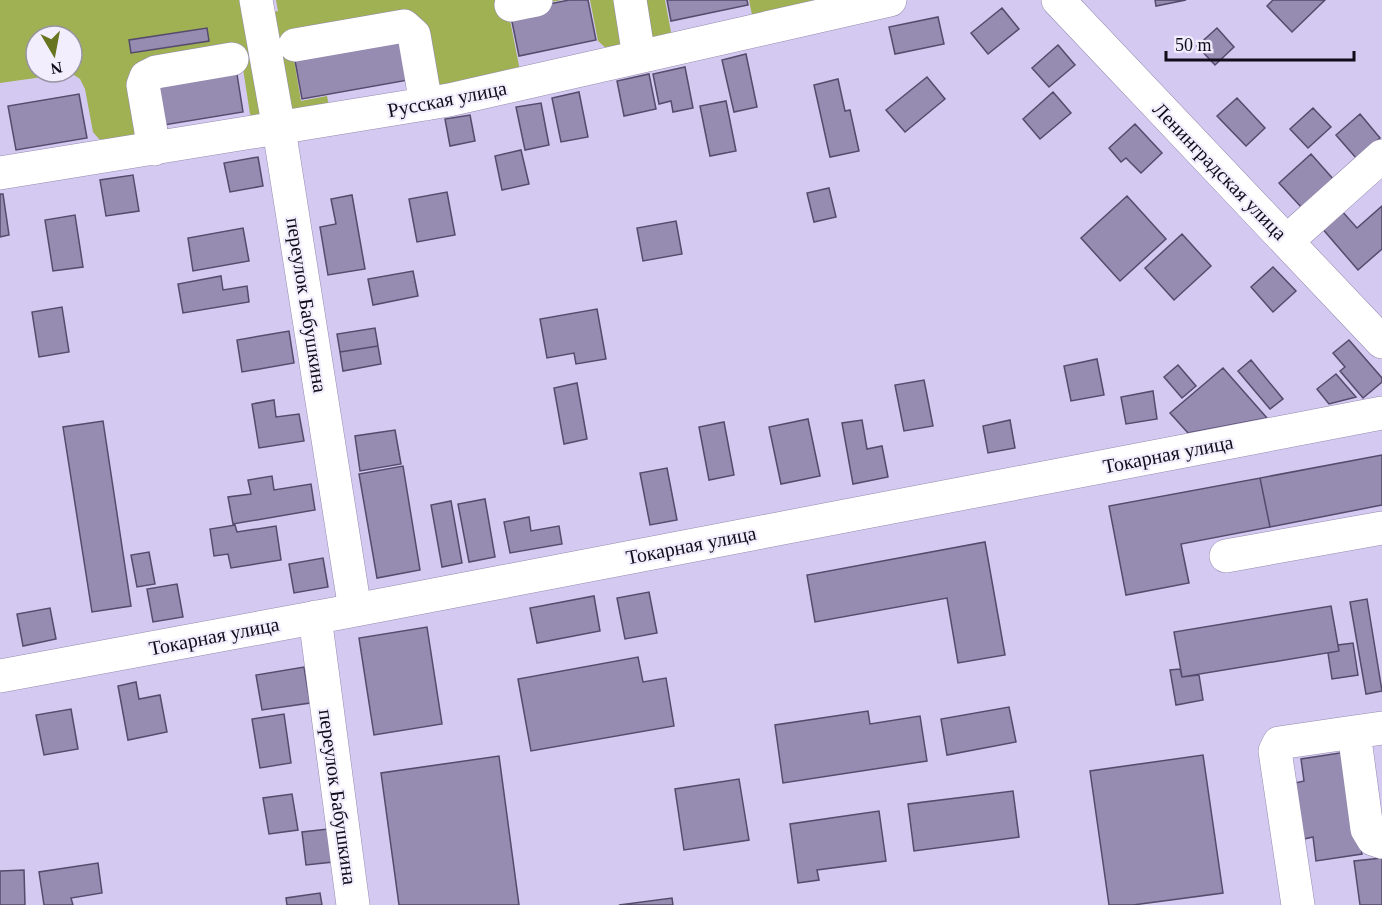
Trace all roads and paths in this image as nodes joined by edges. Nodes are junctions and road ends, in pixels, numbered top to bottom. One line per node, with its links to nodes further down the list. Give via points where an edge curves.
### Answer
1 (256, 0): 9 (street, переулок Бабушкина)
2 (630, 0): 6 (street)
3 (890, 0): 6 (street, Русская улица)
4 (1058, 0): 13 (street, Ленинградская улица)
5 (296, 45): 8 (street, via 404,26 414,34)
6 (639, 57): 8 (street, Русская улица)
7 (232, 59): 10 (street, via 146,77 143,85)
8 (426, 104): 9 (street, Русская улица)
9 (279, 129): 10 (street, Русская улица); 18 (street, переулок Бабушкина)
10 (154, 149): 12 (street, Русская улица)
11 (1382, 156): 13 (street)
12 (0, 173)
13 (1287, 241): 14 (street, Ленинградская улица)
14 (1382, 342)
15 (1382, 413): 18 (street, Токарная улица)
16 (1382, 528): 17 (street)
17 (1226, 556)
18 (355, 610): 19 (street, Токарная улица)
19 (315, 617): 20 (street, Токарная улица); 23 (street, переулок Бабушкина)
20 (0, 676)
21 (1368, 730): 22 (street, via 1367,829 1373,839); 24 (street, via 1279,743 1275,751)
22 (1382, 842)
23 (353, 905)
24 (1299, 905)

